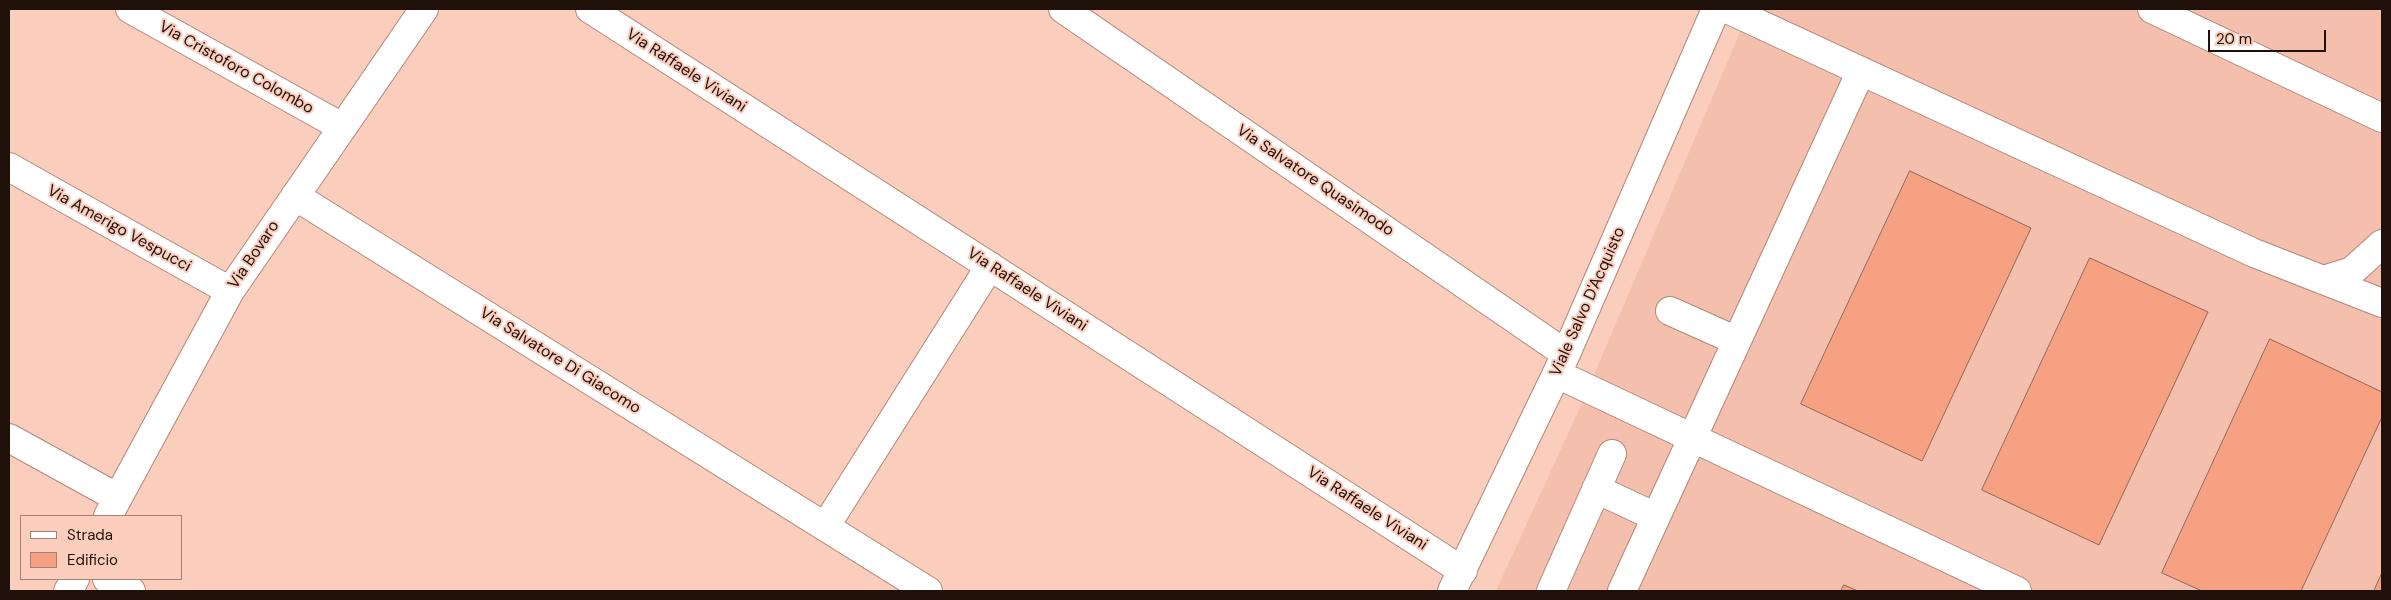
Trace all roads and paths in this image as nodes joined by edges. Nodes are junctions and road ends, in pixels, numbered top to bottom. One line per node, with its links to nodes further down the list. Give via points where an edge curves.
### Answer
1 (130, 9): 10 (street, Via Cristoforo Colombo)
2 (424, 9): 10 (street, Via Bovaro)
3 (590, 9): 14 (street, Via Raffaele Viviani)
4 (1064, 9): 20 (street, Via Salvatore Quasimodo)
5 (1716, 9): 20 (street, Viale Salvo D'Acquisto)
6 (1727, 9): 8 (street)
7 (2152, 9): 9 (street)
8 (1861, 71): 15 (street, via 2254,253); 19 (street)
9 (2382, 118)
10 (342, 127): 12 (street, Via Bovaro)
11 (9, 167): 16 (street, Via Amerigo Vespucci)
12 (295, 196): 16 (street, Via Bovaro); 27 (street, Via Salvatore Di Giacomo)
13 (2382, 244): 15 (street, via 2352,271)
14 (990, 266): 27 (street); 30 (street, Via Raffaele Viviani)
15 (2323, 280): 17 (street)
16 (230, 291): 25 (street, Via Bovaro)
17 (2382, 303)
18 (1670, 311): 19 (street)
19 (1737, 341): 22 (street)
20 (1562, 364): 22 (street, Via Salvatore Quasimodo); 30 (street, Viale Salvo D'Acquisto)
21 (9, 438): 25 (street)
22 (1692, 438): 26 (street); 36 (street, Via Salvatore Quasimodo)
23 (1612, 454): 24 (street)
24 (1596, 489): 26 (street); 34 (street)
25 (113, 507)
26 (1656, 517): 35 (street)
27 (825, 527): 33 (street, Via Salvatore Di Giacomo)
28 (74, 580): 31 (street)
29 (109, 580): 32 (street)
30 (1458, 581)
31 (68, 591)
32 (131, 591)
33 (928, 591)
34 (1551, 591)
35 (1622, 591)
36 (2016, 591)

